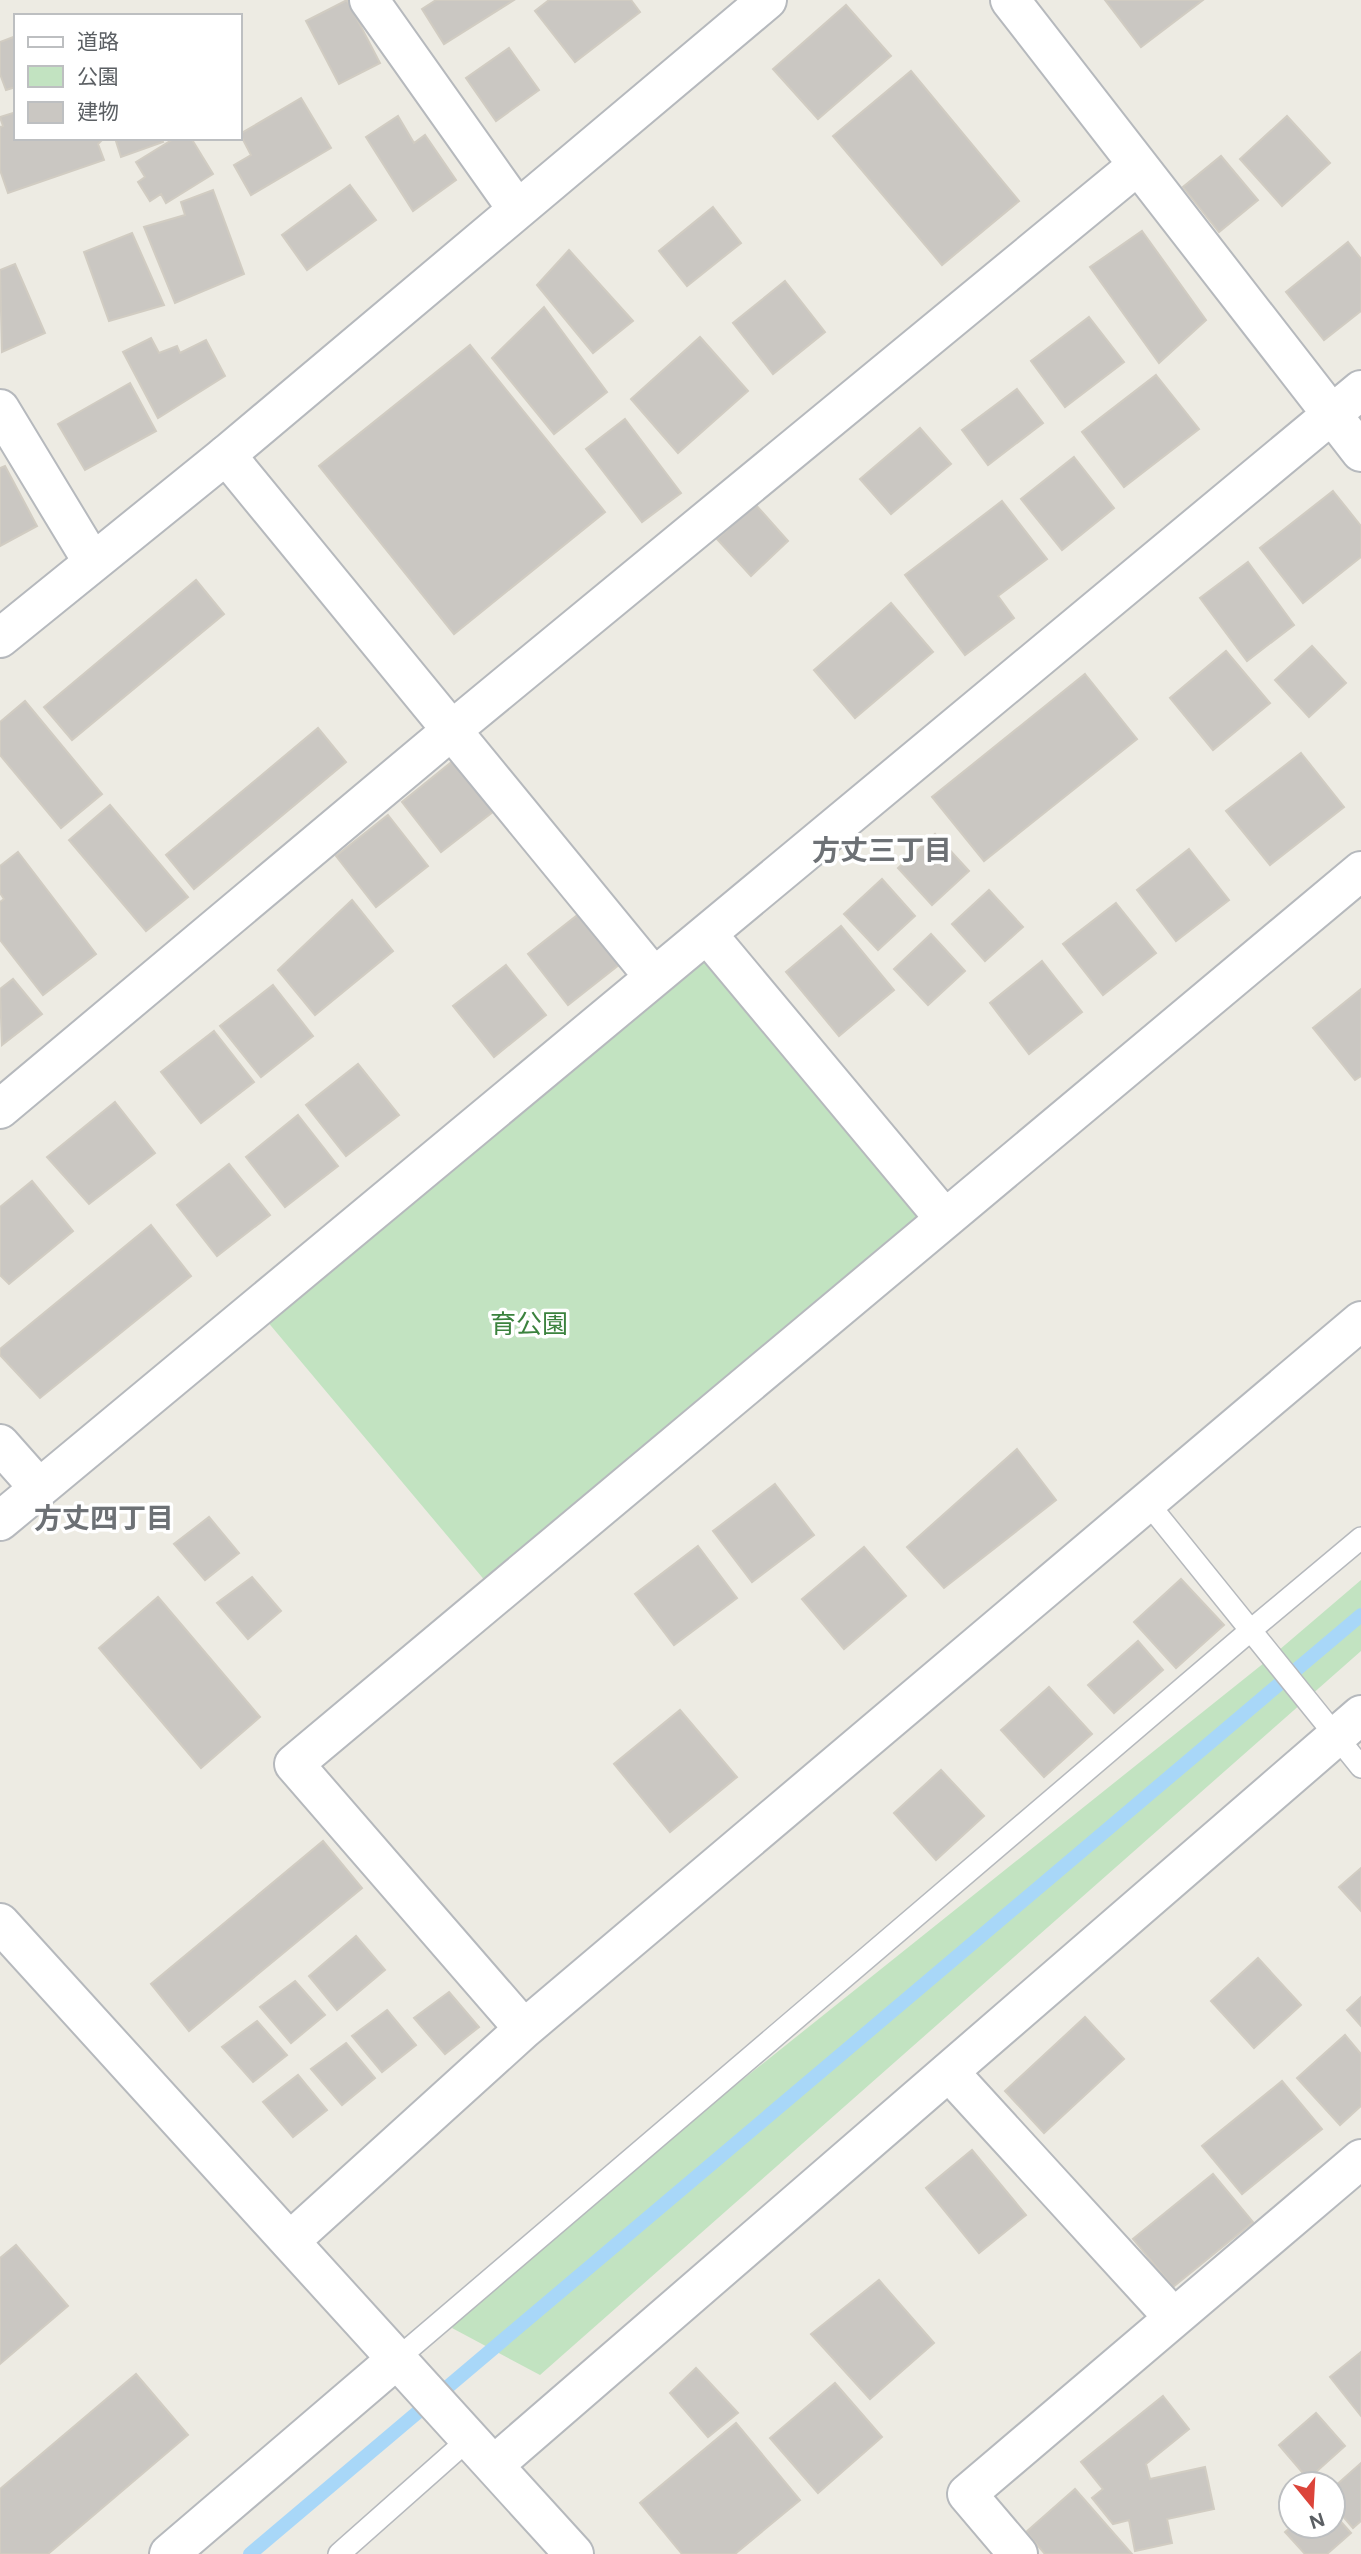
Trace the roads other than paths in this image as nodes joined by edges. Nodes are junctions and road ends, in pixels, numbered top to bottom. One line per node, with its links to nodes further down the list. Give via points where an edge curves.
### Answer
1 (369, 0): 5 (street)
2 (767, 0): 5 (street)
3 (1010, 0): 4 (street)
4 (1138, 165): 8 (street); 13 (street)
5 (517, 209): 10 (street)
6 (1361, 390): 8 (street)
7 (0, 409): 11 (street)
8 (1332, 414): 9 (street); 15 (street)
9 (1361, 452)
10 (226, 455): 11 (street); 13 (street)
11 (92, 561): 12 (street)
12 (0, 638)
13 (452, 730): 16 (street); 17 (street)
14 (1361, 871): 18 (street)
15 (707, 934): 16 (street); 18 (street)
16 (654, 977): 21 (street)
17 (0, 1109)
18 (945, 1219): 29 (street, via 294,1764)
19 (1361, 1321): 22 (street)
20 (0, 1444): 21 (street)
21 (39, 1488): 23 (street)
22 (1147, 1502): 25 (lane); 29 (street)
23 (0, 1521)
24 (1361, 1538): 25 (lane)
25 (1251, 1630): 26 (lane, via 1307,1701); 34 (lane)
26 (1348, 1726): 27 (lane); 30 (street)
27 (1361, 1767)
28 (0, 1923): 32 (street)
29 (524, 2029): 32 (street)
30 (949, 2072): 33 (street); 35 (street)
31 (1361, 2158): 33 (street)
32 (290, 2241): 34 (street)
33 (1174, 2318): 39 (street, via 967,2494)
34 (405, 2367): 35 (street); 36 (street)
35 (474, 2442): 37 (lane); 38 (street)
36 (169, 2554)
37 (339, 2554)
38 (574, 2554)
39 (1018, 2554)

